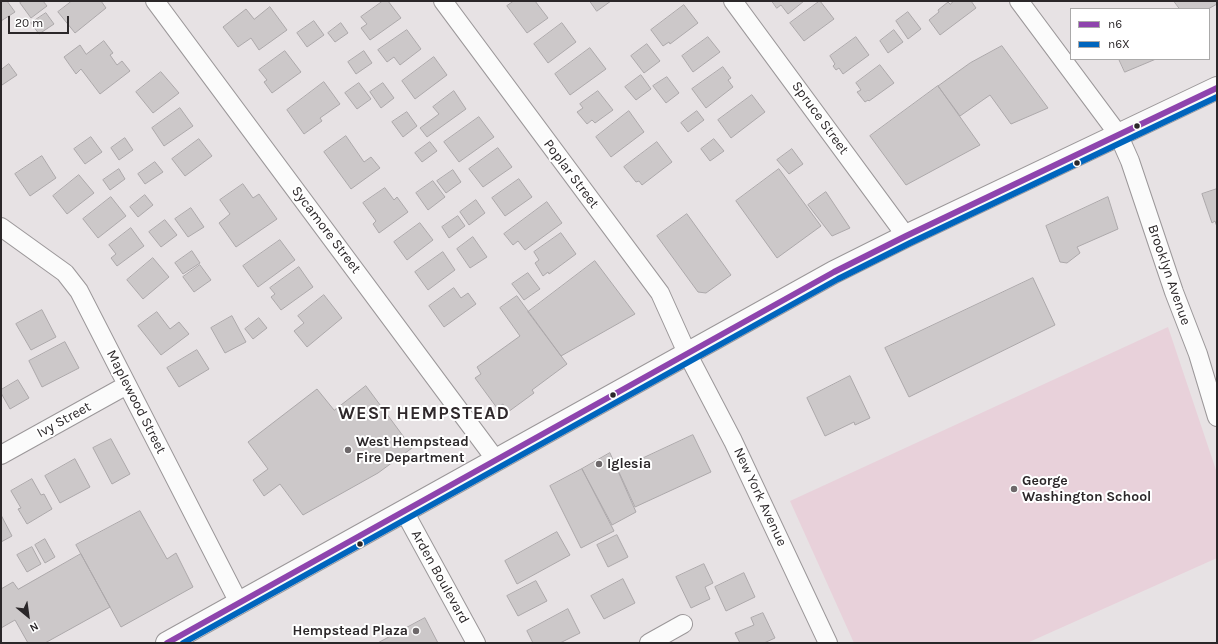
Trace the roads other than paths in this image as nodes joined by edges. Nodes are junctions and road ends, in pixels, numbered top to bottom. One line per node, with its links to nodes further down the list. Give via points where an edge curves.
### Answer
1 (155, 1): 13 (street, Sycamore Street)
2 (443, 1): 9 (street, Poplar Street, via 660,293)
3 (733, 1): 8 (street, Spruce Street)
4 (1020, 1): 6 (street, Brooklyn Avenue)
5 (1217, 88): 6 (main road)
6 (1118, 134): 8 (main road); 11 (street, Brooklyn Avenue, via 1198,354)
7 (1, 227): 10 (street, Maplewood Street, via 65,273 79,291)
8 (906, 236): 9 (main road, via 834,272)
9 (687, 353): 13 (main road); 20 (street, New York Avenue, via 734,441)
10 (127, 385): 12 (street, Ivy Street); 15 (street, Maplewood Street)
11 (1217, 417)
12 (1, 455)
13 (496, 460): 14 (main road)
14 (404, 511): 15 (main road); 18 (street, Arden Boulevard)
15 (239, 603): 17 (main road)
16 (683, 624): 19 (street)
17 (167, 643)
18 (476, 643)
19 (649, 643)
20 (828, 643)

